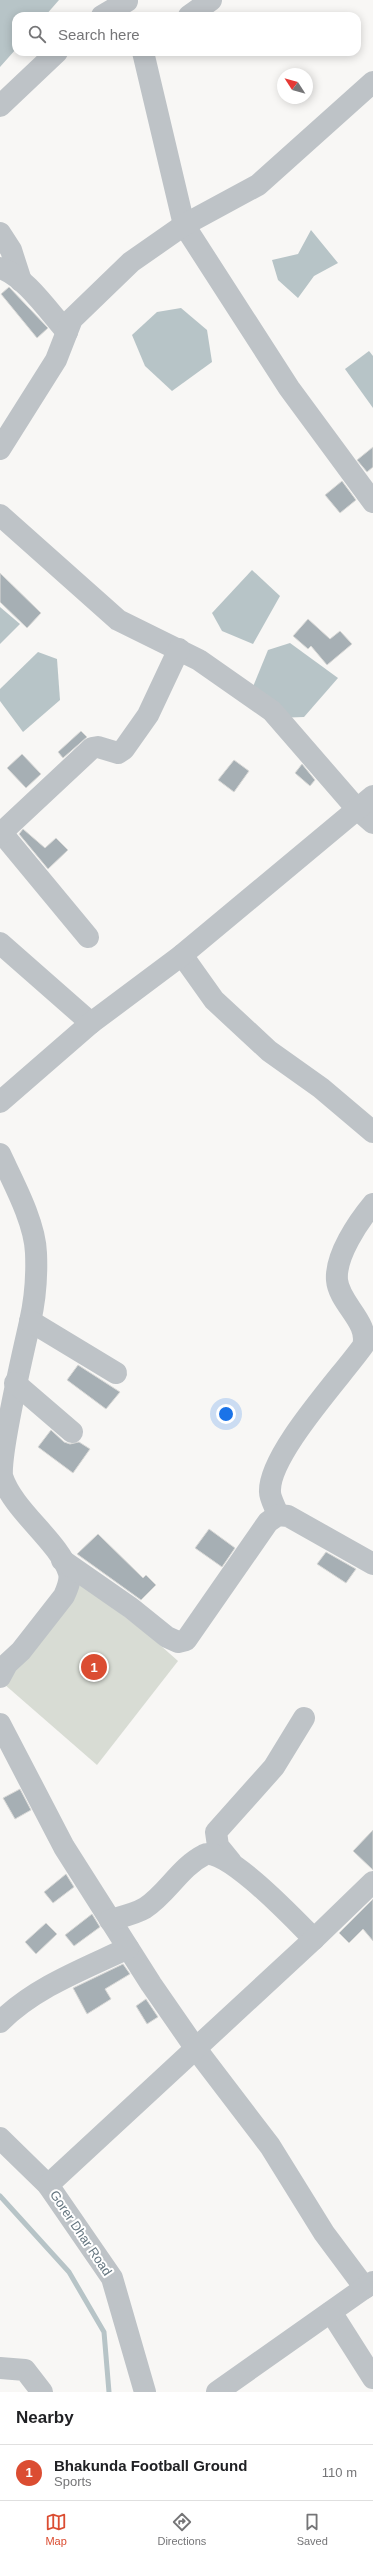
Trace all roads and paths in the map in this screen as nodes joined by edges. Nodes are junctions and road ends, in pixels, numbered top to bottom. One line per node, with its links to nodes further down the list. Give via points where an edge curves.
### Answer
1 (211, 0): 4 (street)
2 (129, 6): 3 (street)
3 (113, 12)
4 (194, 12)
5 (53, 56): 8 (street)
6 (144, 56): 9 (street)
7 (373, 82): 9 (street, via 258,185)
8 (0, 106)
9 (184, 225): 13 (street, via 131,262 72,319); 15 (street, via 289,388)
10 (0, 233): 12 (street, via 11,250)
11 (0, 268): 12 (street, via 9,271)
12 (21, 281): 13 (street)
13 (67, 332): 14 (street, via 56,360)
14 (0, 449)
15 (373, 502)
16 (0, 515): 17 (street, via 118,620)
17 (178, 649): 18 (street, via 199,660 272,711); 19 (street, via 148,715 124,749 118,753 98,747 92,748)
18 (368, 809): 22 (street)
19 (1, 833): 20 (street)
20 (88, 937)
21 (0, 943): 23 (street)
22 (182, 955): 23 (street); 25 (street, via 214,1000 269,1052 321,1088)
23 (91, 1023): 24 (street)
24 (0, 1102)
25 (373, 1132)
26 (0, 1154): 28 (street, via 34,1235 36,1282)
27 (373, 1204): 32 (street, via 352,1232 338,1266 337,1280 342,1298 362,1328 365,1338 363,1346 301,1425 278,1464 271,1481 270,1493)
28 (30, 1321): 29 (street); 30 (street)
29 (116, 1373)
30 (15, 1383): 31 (street); 33 (street, via 5,1433 2,1476 11,1494)
31 (72, 1432)
32 (278, 1515): 33 (street, via 268,1522 186,1640 178,1642 167,1637 131,1608); 34 (street, via 288,1516)
33 (62, 1560): 35 (street, via 69,1574 64,1596 21,1651)
34 (373, 1564)
35 (2, 1666)
36 (304, 1718): 38 (street, via 274,1767 216,1832 218,1846)
37 (0, 1724): 40 (street, via 64,1846)
38 (231, 1862): 40 (street, via 214,1853 204,1854 144,1909); 41 (street)
39 (373, 1882): 41 (street)
40 (110, 1920): 42 (street)
41 (314, 1939): 44 (street)
42 (128, 1948): 43 (street, via 61,1980 30,1998); 44 (street)
43 (0, 2022)
44 (196, 2048): 46 (street); 47 (street, via 270,2146 324,2232)
45 (0, 2138): 46 (street, Gorer Dhar Road)
46 (48, 2184): 52 (street, Gorer Dhar Road, via 112,2278)
47 (369, 2285): 48 (street)
48 (331, 2312): 50 (street); 53 (street)
49 (0, 2368): 51 (street, via 25,2370)
50 (373, 2378)
51 (42, 2392)
52 (145, 2392)
53 (217, 2392)

